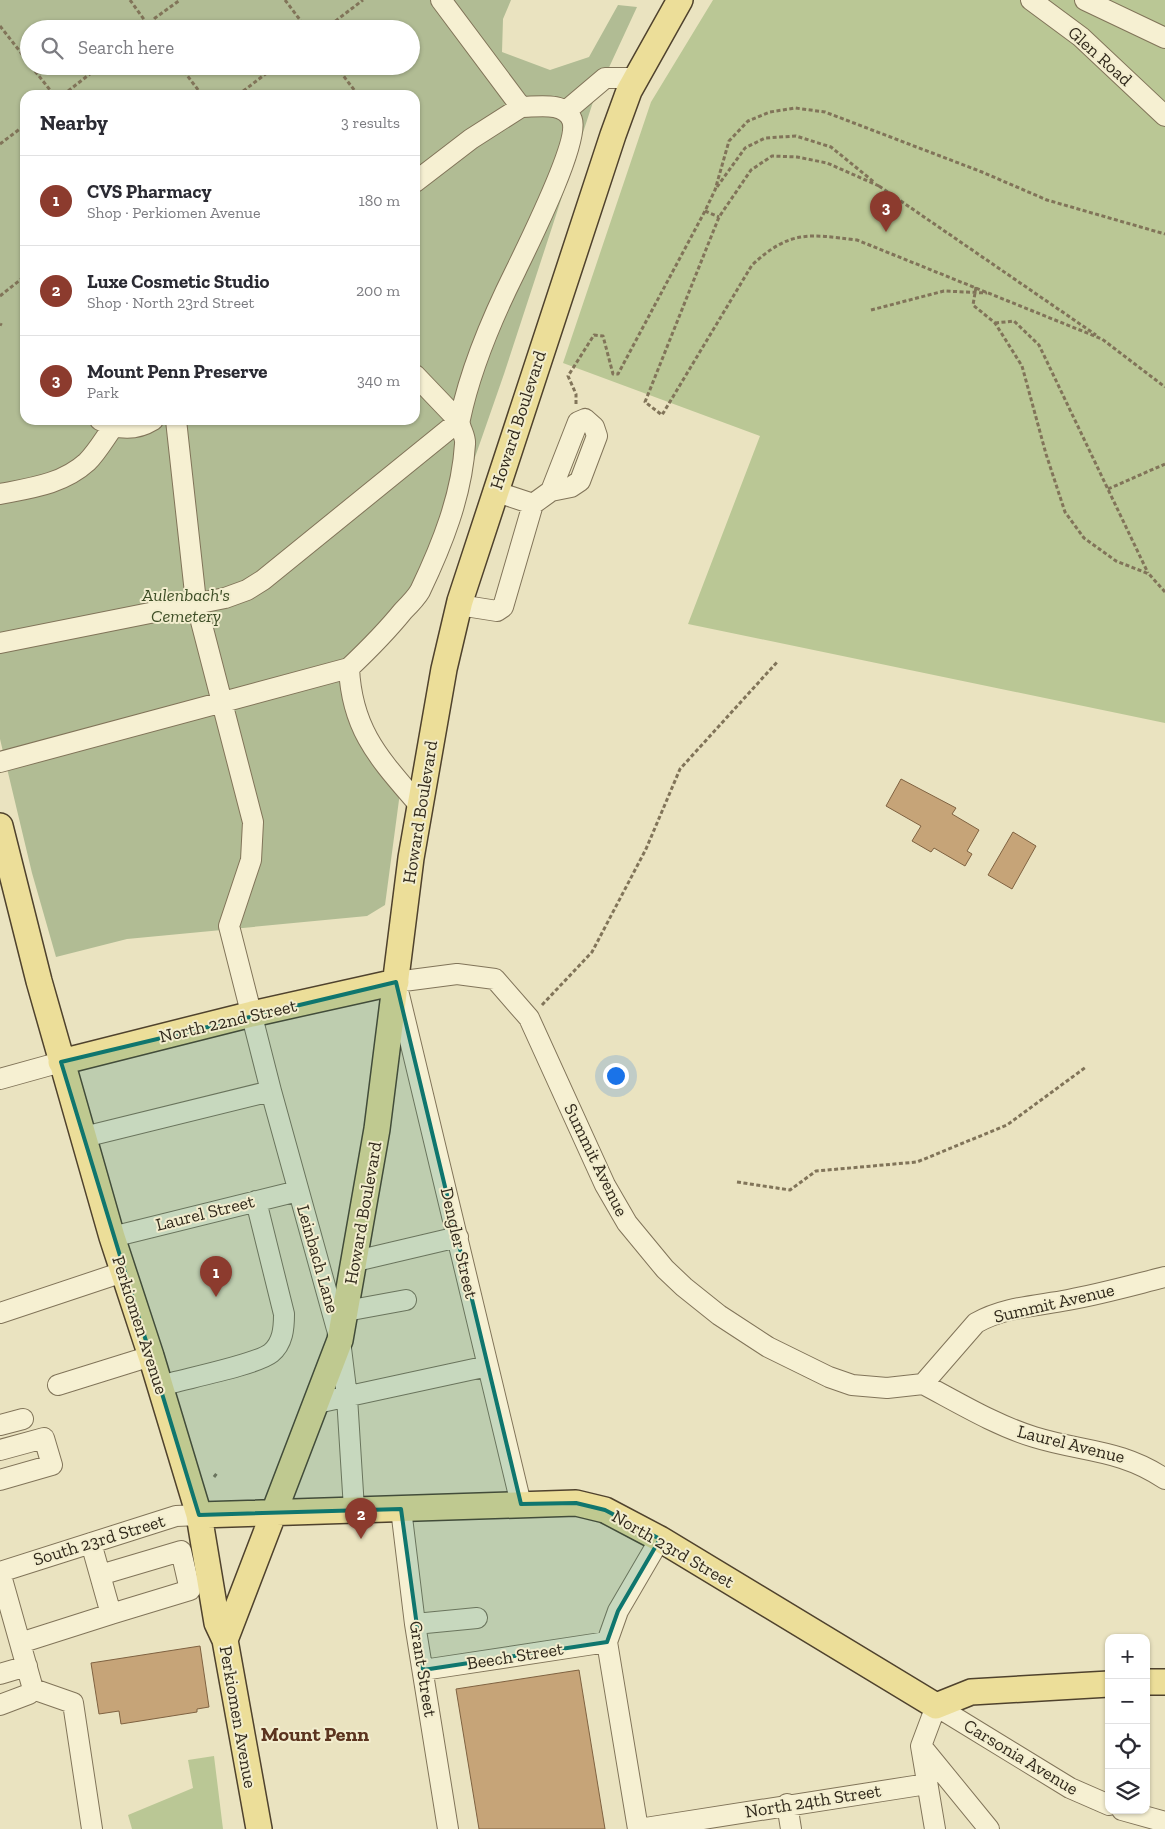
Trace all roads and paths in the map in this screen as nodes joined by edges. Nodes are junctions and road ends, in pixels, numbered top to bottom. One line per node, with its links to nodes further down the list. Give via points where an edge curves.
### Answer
1 (130, 0): 9 (path)
2 (180, 0): 10 (path)
3 (285, 0): 11 (path)
4 (363, 0): 12 (path)
5 (441, 0): 27 (street)
6 (680, 0): 21 (main road, Howard Boulevard)
7 (1031, 0): 29 (street, Glen Road, via 1081,37)
8 (1086, 0): 14 (street)
9 (143, 20)
10 (156, 20)
11 (300, 20)
12 (337, 20)
13 (0, 26): 15 (path)
14 (1165, 38)
15 (20, 52)
16 (38, 75): 22 (path)
17 (89, 75): 23 (path)
18 (187, 75): 24 (path)
19 (264, 75): 25 (path)
20 (343, 75): 26 (path)
21 (636, 78): 28 (street, via 605,78); 55 (main road, Howard Boulevard, via 613,135)
22 (50, 90)
23 (69, 90)
24 (198, 90)
25 (245, 90)
26 (354, 90)
27 (521, 107): 28 (street); 32 (street, via 471,139)
28 (566, 110): 47 (street, via 573,130 567,150 527,251 472,374)
29 (1165, 116)
30 (20, 129): 31 (path)
31 (0, 144)
32 (420, 178)
33 (879, 186): 34 (path, via 831,147 796,136 765,138 745,148); 36 (path, via 827,163 772,156 751,170); 44 (path)
34 (715, 190): 35 (path); 37 (path, via 729,141 748,121 770,112 795,108 825,112 1047,200)
35 (705, 211): 36 (path); 48 (path, via 618,374 613,374 603,336 594,335 568,376 576,394)
36 (719, 217): 40 (path, via 645,402 662,415 752,265 770,249 792,238 814,235 857,240)
37 (1165, 234)
38 (20, 280): 41 (path)
39 (976, 287): 43 (path, via 973,305)
40 (990, 293): 42 (path, via 944,291); 44 (path)
41 (0, 296)
42 (870, 310)
43 (995, 323): 54 (path, via 1014,321 1039,346); 58 (path, via 1022,366 1065,512 1084,538 1116,561)
44 (1102, 339): 46 (path)
45 (420, 380): 47 (street)
46 (1165, 387)
47 (459, 421): 60 (street, via 263,580 225,598); 64 (street, via 466,441 457,496 440,547 418,594 379,640)
48 (578, 422): 57 (street, via 551,492)
49 (105, 425): 56 (street, via 88,461 68,475 43,486)
50 (114, 425): 51 (street, via 129,429)
51 (146, 425)
52 (177, 425): 60 (street, Leinbach Lane)
53 (1165, 464): 54 (path)
54 (1108, 489): 58 (path)
55 (494, 491): 57 (street); 61 (main road, Howard Boulevard)
56 (0, 494)
57 (533, 504): 61 (street, via 503,607 497,611)
58 (1149, 574): 59 (path)
59 (1165, 592)
60 (196, 602): 62 (street); 65 (street, Leinbach Lane)
61 (459, 605): 67 (main road, Howard Boulevard)
62 (0, 643)
63 (778, 661): 71 (path, via 680,769 646,849 592,952)
64 (349, 668): 65 (street); 67 (street, via 353,702 362,731 378,757)
65 (222, 704): 66 (street); 70 (street, Leinbach Lane, via 253,822 251,860 229,926)
66 (0, 762)
67 (420, 806): 69 (main road, Howard Boulevard)
68 (0, 826): 72 (main road, Perkiomen Avenue)
69 (396, 982): 70 (main road, North 22nd Street); 71 (street, Summit Avenue, via 456,974 495,979); 81 (street, Dengler Street); 82 (main road, Howard Boulevard, via 378,1129)
70 (252, 1014): 72 (main road, North 22nd Street); 75 (street, Leinbach Lane)
71 (529, 1018): 91 (street, Summit Avenue, via 609,1193 640,1240 684,1287 768,1347 829,1377 852,1385 887,1388)
72 (61, 1062): 74 (street); 76 (main road, Perkiomen Avenue)
73 (1086, 1067): 77 (path, via 1007,1125 917,1162 816,1170 790,1190)
74 (0, 1079)
75 (271, 1091): 76 (street); 78 (street, Leinbach Lane)
76 (84, 1137): 80 (main road, Perkiomen Avenue)
77 (737, 1182)
78 (298, 1190): 79 (street, Laurel Street); 88 (street, Leinbach Lane)
79 (256, 1201): 80 (street, Laurel Street); 93 (street, via 284,1314 284,1331 279,1343 271,1353 250,1362)
80 (112, 1236): 83 (main road, Perkiomen Avenue)
81 (458, 1237): 82 (street); 90 (street, Dengler Street)
82 (356, 1261): 86 (main road, Howard Boulevard)
83 (123, 1272): 87 (street); 89 (main road, Perkiomen Avenue)
84 (1165, 1278): 91 (street, Summit Avenue, via 987,1316 976,1323)
85 (406, 1300): 86 (street)
86 (346, 1311): 88 (main road, Howard Boulevard)
87 (0, 1313)
88 (340, 1340): 94 (street, Leinbach Lane); 95 (main road, Howard Boulevard)
89 (151, 1356): 92 (street); 93 (main road, Perkiomen Avenue)
90 (488, 1366): 94 (street); 103 (street, Dengler Street)
91 (923, 1384): 101 (street, Laurel Avenue, via 1008,1428 1061,1444 1124,1457)
92 (58, 1386)
93 (160, 1386): 107 (main road, Perkiomen Avenue)
94 (347, 1397): 95 (street); 104 (street, Leinbach Lane)
95 (317, 1404): 106 (main road, Howard Boulevard)
96 (23, 1419): 97 (street)
97 (0, 1425)
98 (0, 1450): 102 (street, via 44,1438 52,1465)
99 (217, 1474): 100 (path)
100 (214, 1477)
101 (1165, 1479)
102 (0, 1480)
103 (520, 1504): 105 (main road, North 23rd Street); 108 (main road, North 23rd Street, via 576,1503 605,1510)
104 (354, 1509): 105 (main road, North 23rd Street); 106 (main road, North 23rd Street)
105 (401, 1509): 114 (street, Grant Street)
106 (275, 1512): 107 (main road, North 23rd Street); 115 (main road, Howard Boulevard)
107 (198, 1515): 109 (street, South 23rd Street, via 176,1516); 115 (main road, Perkiomen Avenue, via 217,1623)
108 (660, 1538): 117 (street, via 618,1611); 126 (main road, North 23rd Street)
109 (91, 1543): 110 (street, South 23rd Street); 111 (street)
110 (0, 1572): 116 (street)
111 (100, 1575): 112 (street); 112 (street, via 181,1551 190,1590)
112 (111, 1614): 116 (street)
113 (477, 1618): 114 (street)
114 (415, 1624): 119 (street, Grant Street)
115 (225, 1640): 134 (main road, Perkiomen Avenue)
116 (20, 1642): 118 (street)
117 (607, 1642): 119 (street, Beech Street); 136 (street)
118 (27, 1666): 120 (street); 124 (street)
119 (423, 1670): 135 (street, Grant Street)
120 (0, 1674)
121 (1150, 1682): 122 (main road)
122 (1165, 1682)
123 (1105, 1684): 126 (main road, via 970,1692)
124 (33, 1689): 125 (street, via 29,1694); 133 (street, via 73,1703)
125 (0, 1705)
126 (936, 1706): 127 (street); 129 (street, Carsonia Avenue, via 1070,1788)
127 (921, 1746): 128 (street); 139 (street)
128 (927, 1784): 130 (street, North 24th Street); 138 (street)
129 (1105, 1803)
130 (787, 1804): 136 (street, North 24th Street); 137 (street)
131 (1136, 1814): 132 (street)
132 (1165, 1822)
133 (92, 1829)
134 (259, 1829)
135 (448, 1829)
136 (639, 1829)
137 (791, 1829)
138 (935, 1829)
139 (989, 1829)

